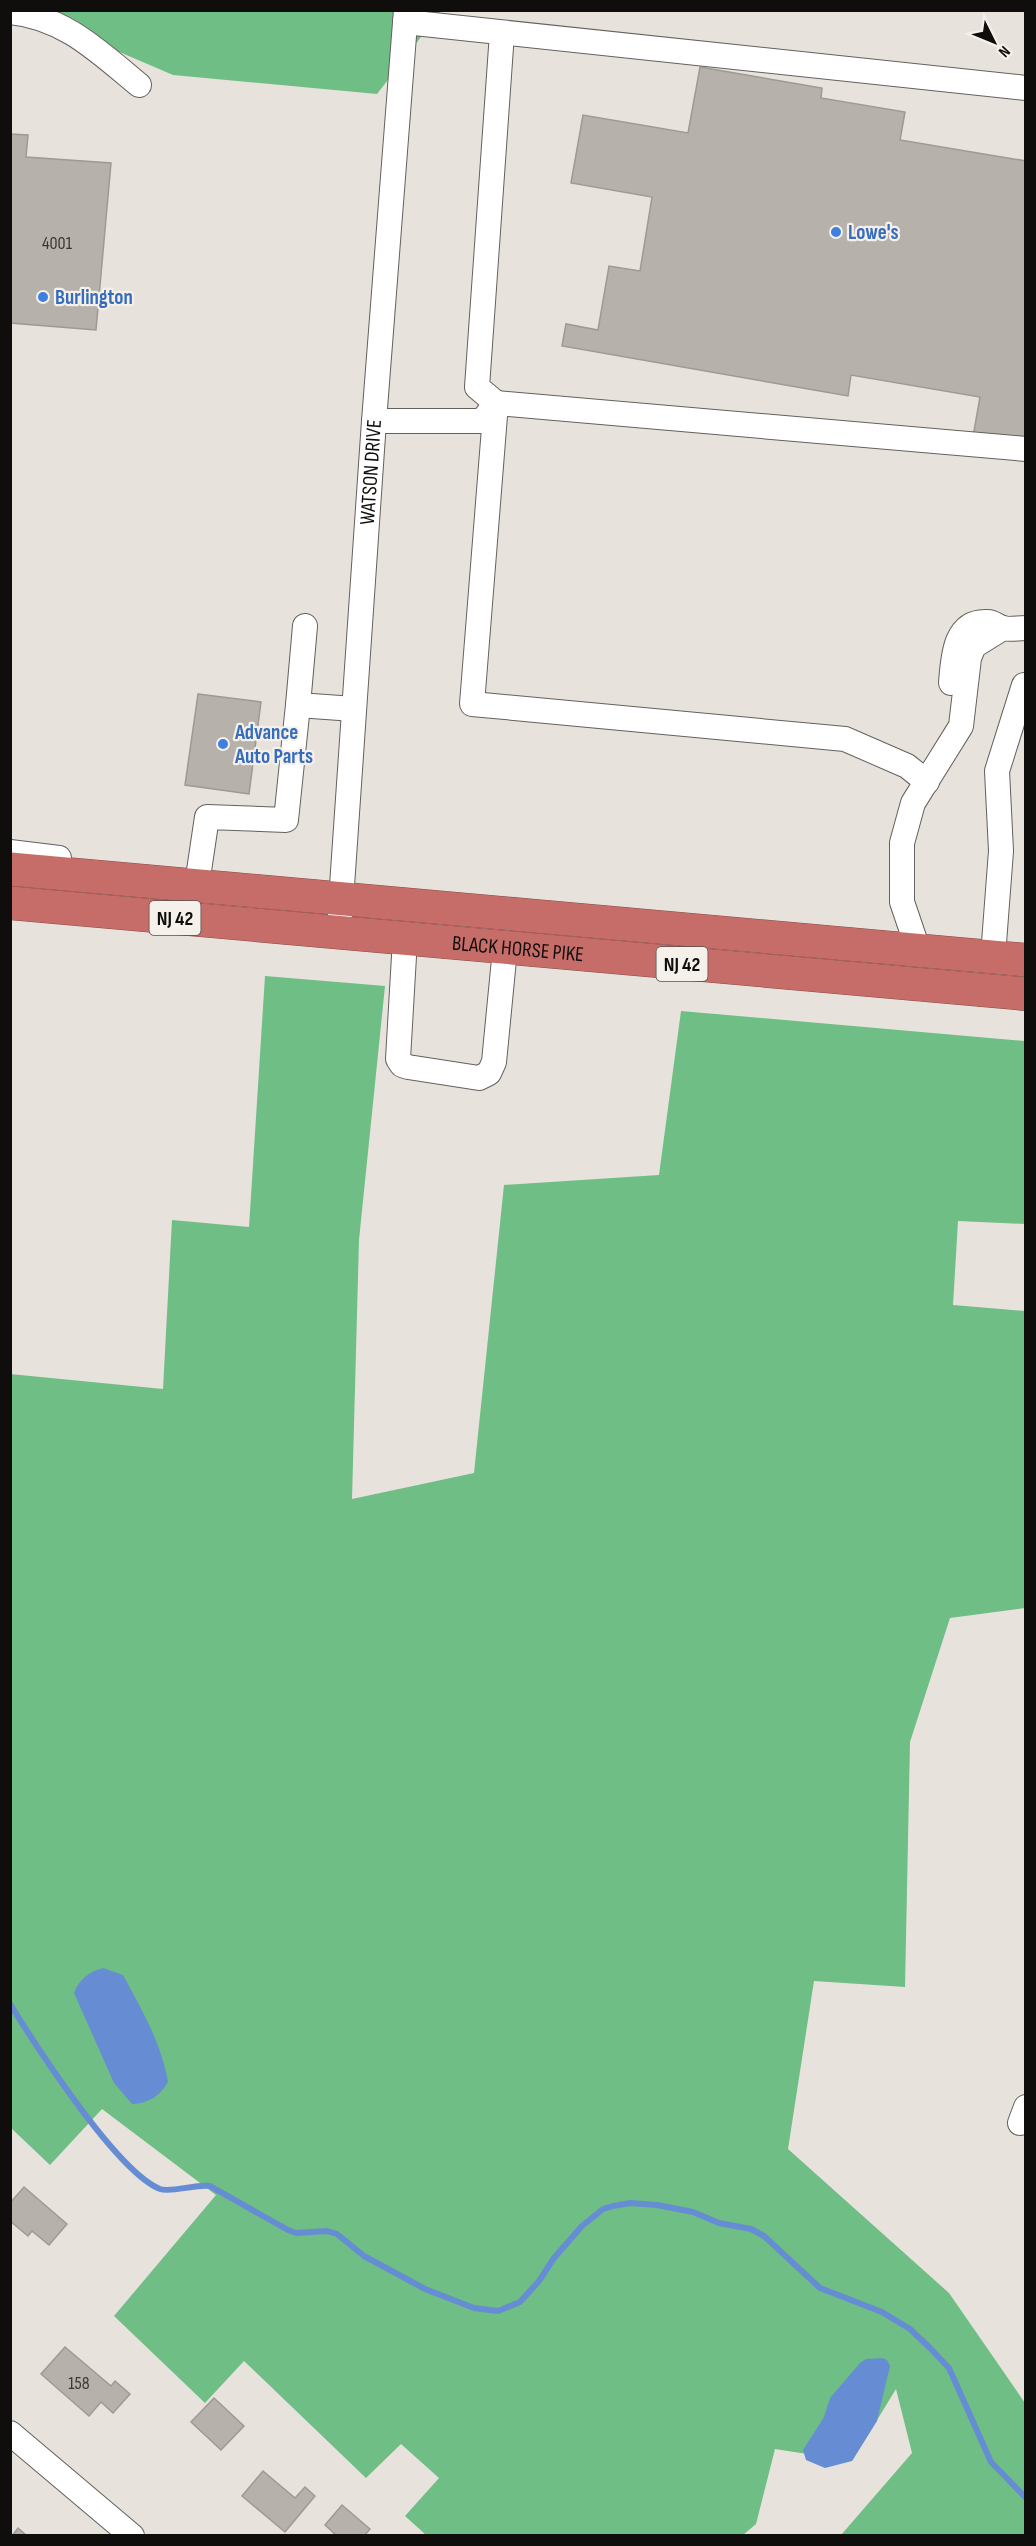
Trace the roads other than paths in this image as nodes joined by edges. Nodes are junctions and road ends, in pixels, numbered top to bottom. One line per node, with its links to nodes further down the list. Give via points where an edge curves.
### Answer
1 (10, 12): 4 (street, via 36,15 63,27)
2 (406, 16): 3 (street); 7 (street, WATSON DRIVE)
3 (502, 33): 5 (street); 6 (street, via 477,387)
4 (139, 85)
5 (1026, 88)
6 (496, 404): 7 (street, via 482,421); 8 (street); 14 (street, via 472,704 845,739)
7 (374, 421): 13 (street, WATSON DRIVE)
8 (1026, 449)
9 (305, 626): 12 (street)
10 (1014, 628): 14 (street, via 990,622 974,624 963,631 954,651 946,723 935,746 918,764); 15 (street, via 974,646 969,658 961,726)
11 (1024, 685): 26 (street, via 997,771 1001,851)
12 (298, 705): 13 (street); 19 (street, via 286,820 207,817)
13 (354, 709): 20 (street, WATSON DRIVE)
14 (907, 766): 15 (street)
15 (927, 782): 25 (street, via 913,803 902,843 902,902)
16 (10, 852): 18 (street, via 71,859)
17 (10, 869): 18 (highway, BLACK HORSE PIKE / NJ 42)
18 (95, 876): 19 (highway, BLACK HORSE PIKE / NJ 42)
19 (197, 884): 20 (highway, BLACK HORSE PIKE / NJ 42)
20 (341, 897): 22 (street, WATSON DRIVE); 25 (highway, BLACK HORSE PIKE / NJ 42)
21 (10, 903): 22 (highway, BLACK HORSE PIKE / NJ 42)
22 (339, 933): 23 (highway, BLACK HORSE PIKE / NJ 42)
23 (405, 939): 24 (highway, BLACK HORSE PIKE / NJ 42); 24 (street, via 398,1059 408,1068 479,1078 489,1073 494,1062)
24 (505, 949): 28 (highway, BLACK HORSE PIKE / NJ 42)
25 (918, 950): 26 (highway, BLACK HORSE PIKE / NJ 42)
26 (993, 957): 27 (highway, BLACK HORSE PIKE / NJ 42)
27 (1026, 960)
28 (1026, 994)
29 (10, 2433): 30 (street)
30 (132, 2535)

